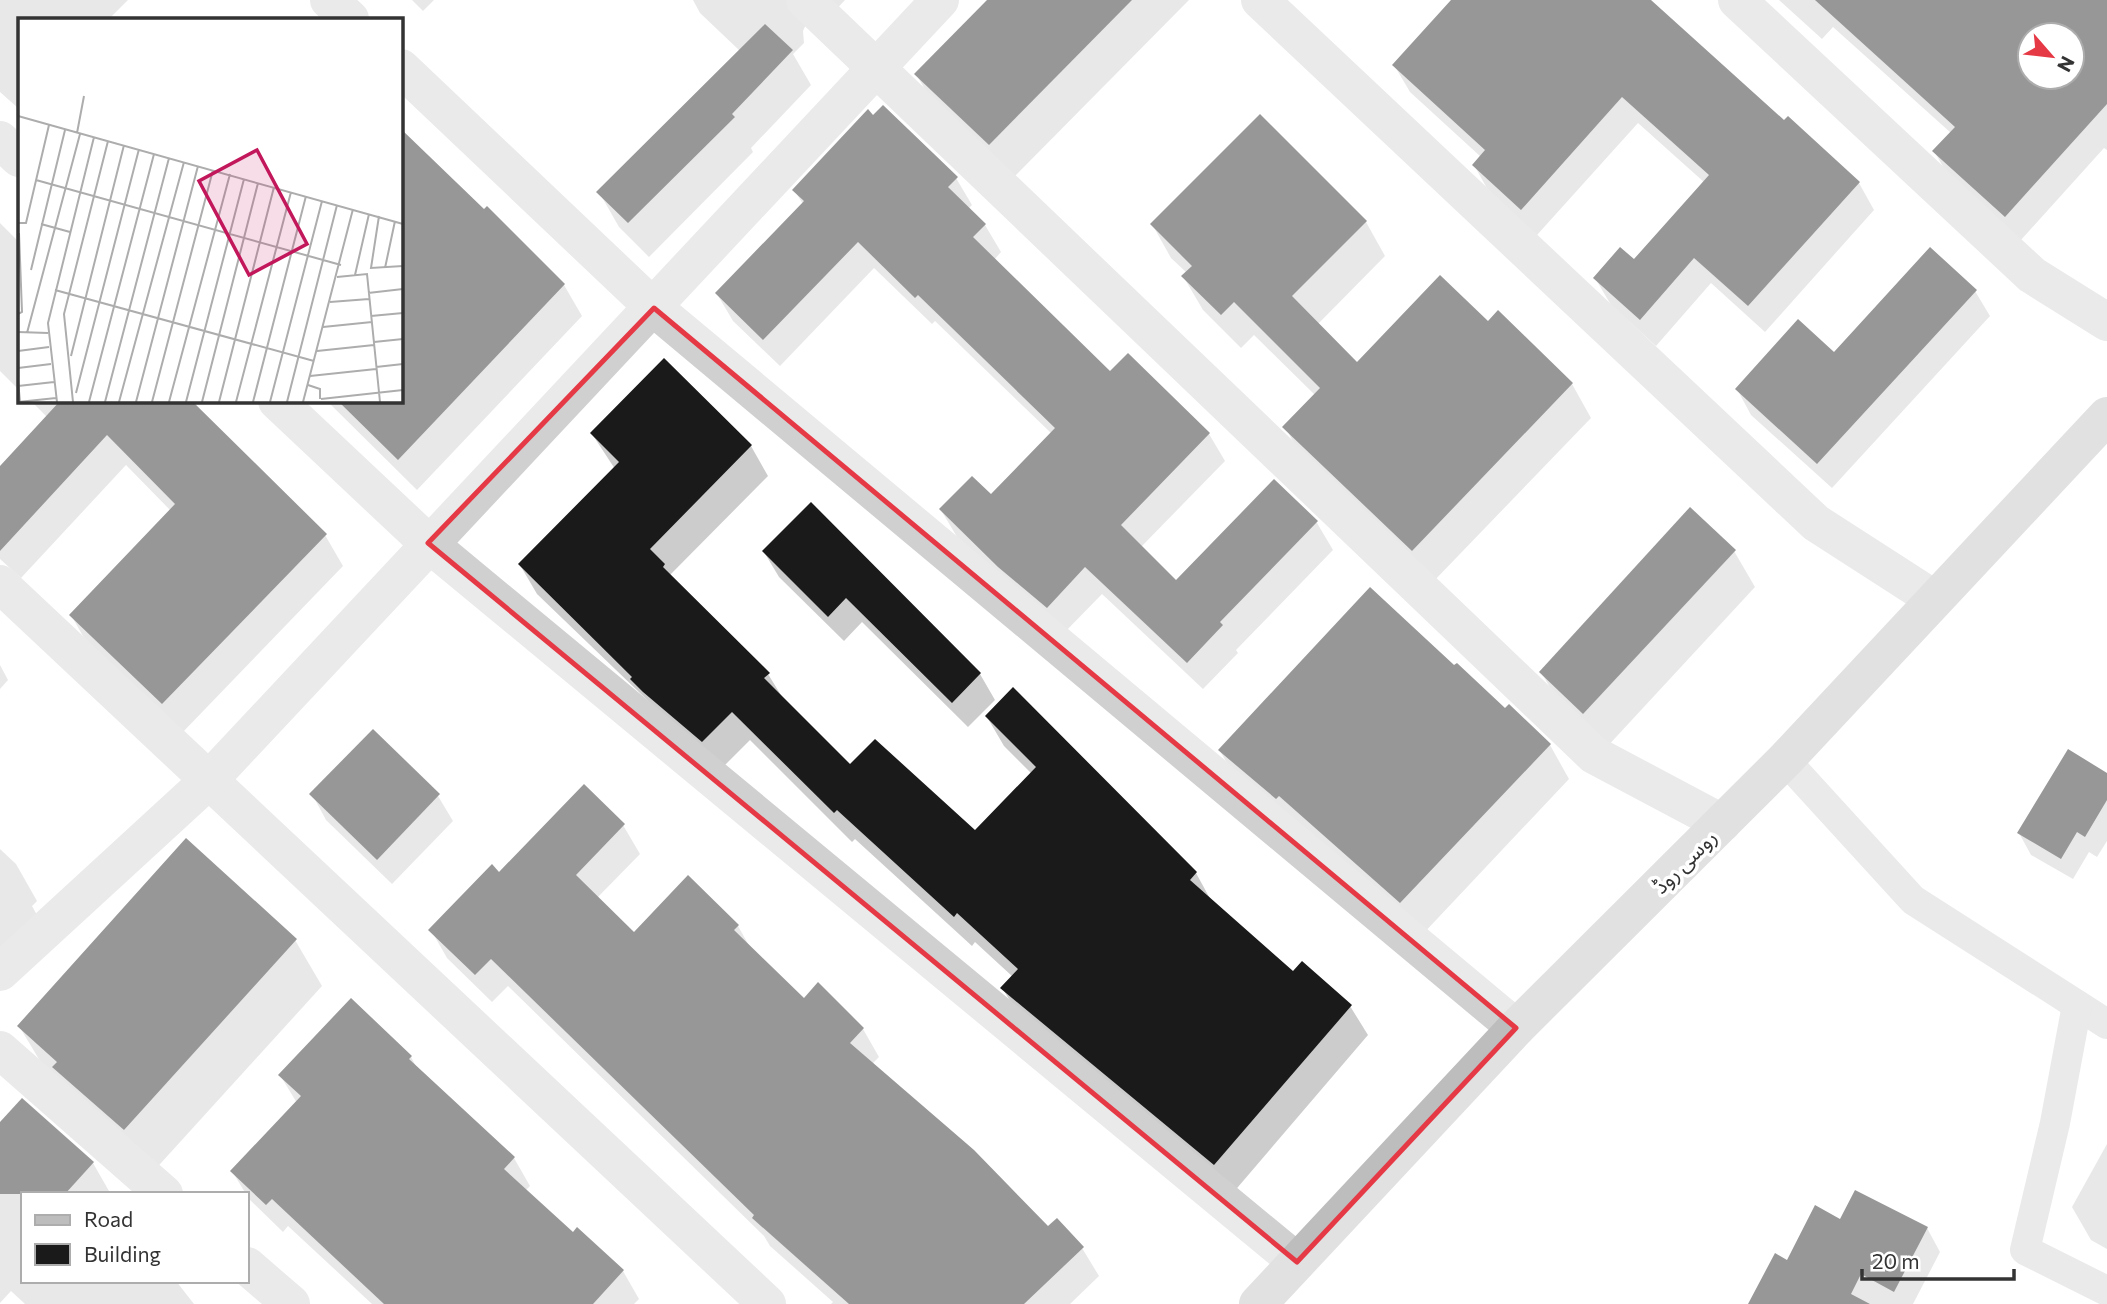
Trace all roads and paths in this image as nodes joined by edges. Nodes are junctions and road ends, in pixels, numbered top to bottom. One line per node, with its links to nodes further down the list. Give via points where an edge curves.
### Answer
1 (330, 0): 6 (street)
2 (804, 0): 7 (street)
3 (940, 0): 7 (street)
4 (1260, 0): 17 (street, via 1816,523)
5 (1737, 0): 12 (street, via 2032,275)
6 (349, 18)
7 (875, 66): 11 (street); 20 (street, via 1594,755)
8 (402, 69): 11 (street)
9 (0, 140): 10 (street)
10 (18, 157)
11 (653, 308): 15 (street); 24 (street)
12 (2107, 322)
13 (278, 402): 15 (street)
14 (2107, 416): 17 (main road, روسی روڈ)
15 (429, 543): 19 (street); 27 (street)
16 (0, 584): 19 (street)
17 (1934, 599): 18 (main road, روسی روڈ)
18 (1784, 760): 20 (main road, روسی روڈ); 22 (lane, via 1913,900)
19 (208, 781): 21 (street); 31 (street)
20 (1722, 823): 24 (main road, روسی روڈ)
21 (0, 972)
22 (2077, 1005): 23 (lane); 29 (lane, via 2025,1250)
23 (2107, 1024)
24 (1516, 1028): 27 (main road, روسی روڈ)
25 (0, 1051): 26 (street)
26 (162, 1192)
27 (1297, 1262): 32 (main road, روسی روڈ)
28 (248, 1267): 30 (street)
29 (2107, 1291)
30 (291, 1304)
31 (767, 1304)
32 (1258, 1304)

